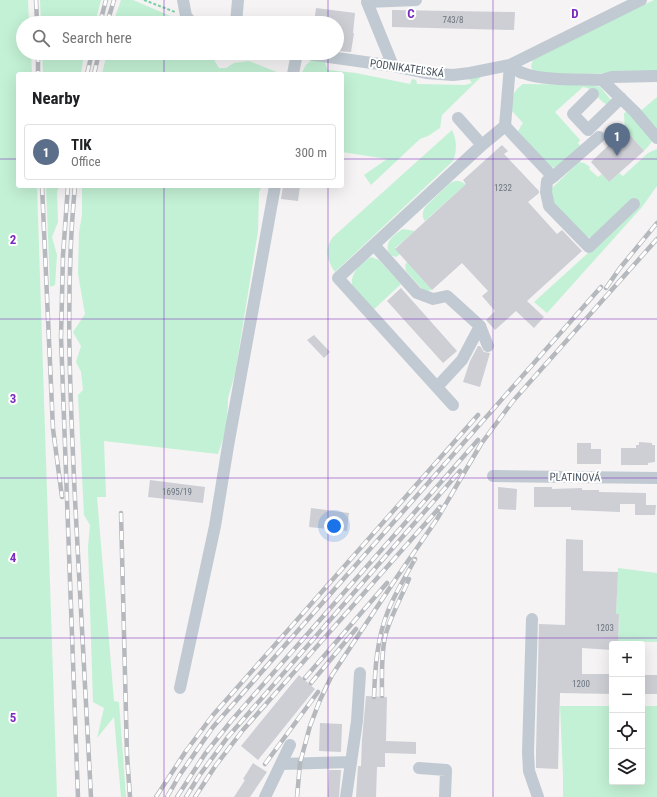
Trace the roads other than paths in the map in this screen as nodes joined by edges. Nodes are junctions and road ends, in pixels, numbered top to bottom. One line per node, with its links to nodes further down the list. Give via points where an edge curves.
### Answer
1 (183, 0): 6 (street)
2 (238, 0): 7 (street)
3 (416, 0): 5 (street)
4 (641, 0): 10 (street, PODNIKATEĽSKÁ)
5 (366, 1): 11 (street)
6 (188, 16)
7 (237, 16)
8 (344, 59): 11 (street, PODNIKATEĽSKÁ)
9 (296, 60): 12 (street)
10 (510, 64): 11 (street, PODNIKATEĽSKÁ, via 453,75 426,73); 14 (street, via 518,71 532,76); 18 (street)
11 (393, 66)
12 (293, 72)
13 (657, 76): 14 (street, via 612,77)
14 (602, 80): 16 (street)
15 (593, 94): 16 (street, via 573,114 588,130)
16 (621, 98): 20 (street)
17 (458, 118): 21 (street)
18 (505, 126): 21 (street); 22 (street)
19 (600, 137): 22 (street)
20 (657, 138)
21 (482, 145): 25 (street)
22 (552, 177): 24 (street, via 547,181 549,206 589,247)
23 (275, 188): 34 (street, via 215,526)
24 (634, 204)
25 (374, 245): 26 (street, via 417,293 432,299 447,296); 28 (street, via 338,278)
26 (480, 326): 27 (street); 28 (street, via 462,360)
27 (488, 346)
28 (436, 387): 29 (street)
29 (453, 405)
30 (493, 476): 31 (street, PLATINOVÁ)
31 (657, 478)
32 (532, 619): 42 (street, via 528,752 529,771)
33 (360, 673): 36 (street)
34 (180, 688)
35 (290, 745): 37 (street)
36 (351, 762): 37 (street); 40 (street)
37 (281, 764): 39 (street)
38 (419, 768): 41 (street, via 446,770)
39 (265, 797)
40 (346, 797)
41 (445, 797)
42 (538, 797)

